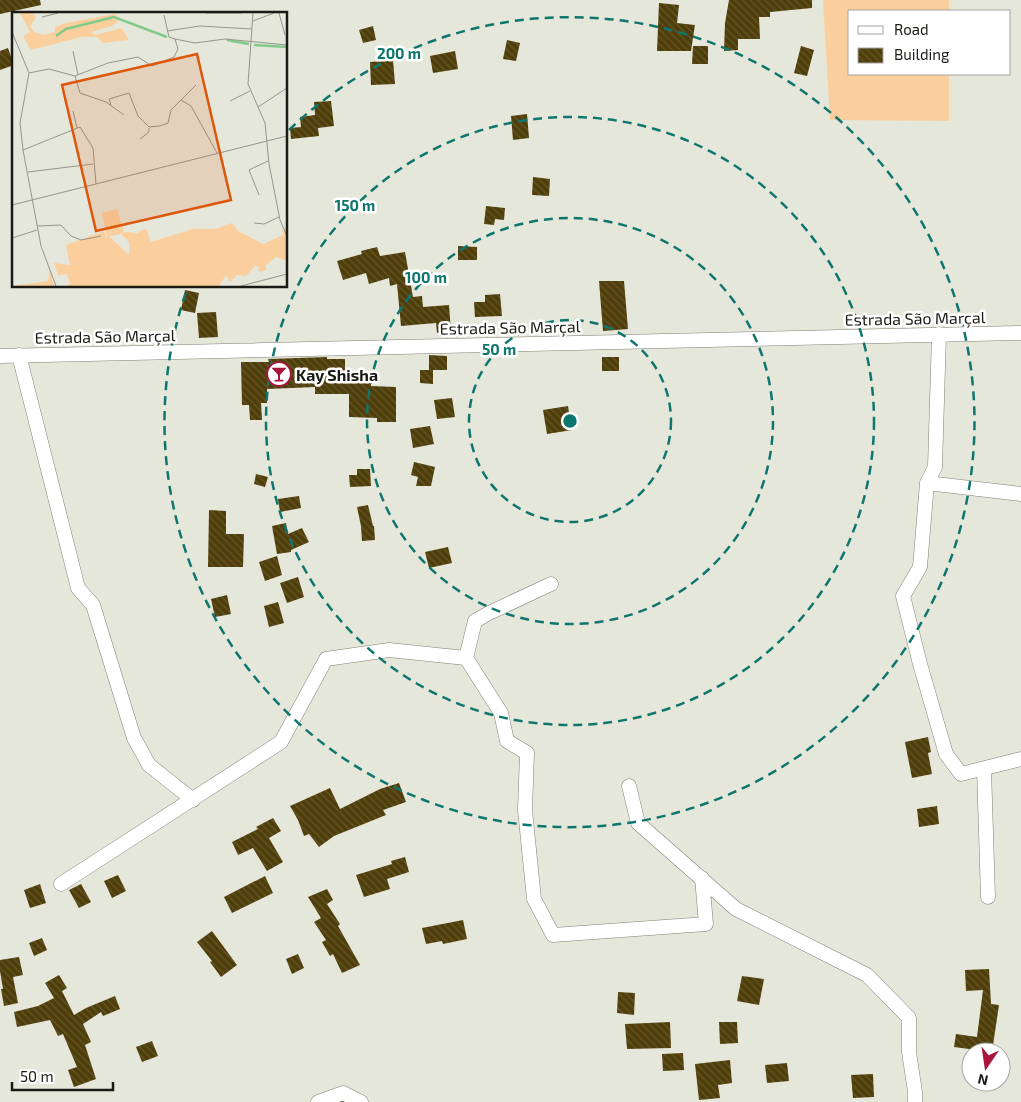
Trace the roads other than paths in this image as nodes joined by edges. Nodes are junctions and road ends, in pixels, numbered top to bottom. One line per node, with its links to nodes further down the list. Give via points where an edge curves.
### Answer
1 (1021, 333): 2 (street, Estrada São Marçal)
2 (939, 334): 3 (street, Estrada São Marçal); 5 (street, via 935,467)
3 (18, 355): 4 (street, Estrada São Marçal); 12 (street, via 78,588 93,605 134,738 149,765)
4 (0, 356)
5 (927, 483): 6 (street); 10 (street, via 920,567 903,596 946,754 961,774)
6 (1021, 494)
7 (551, 584): 8 (street, via 475,621)
8 (466, 658): 12 (street, via 389,650 326,659 281,742); 13 (street, via 501,713 507,741 527,753 525,810 534,899 553,934 706,924)
9 (1021, 759): 10 (street)
10 (984, 768): 15 (street)
11 (629, 786): 13 (street, via 638,823)
12 (193, 800): 14 (street)
13 (702, 878): 18 (street, via 736,909 867,974 909,1018)
14 (61, 884)
15 (988, 897)
16 (318, 1102): 17 (street, via 343,1093)
17 (361, 1102)
18 (915, 1102)

